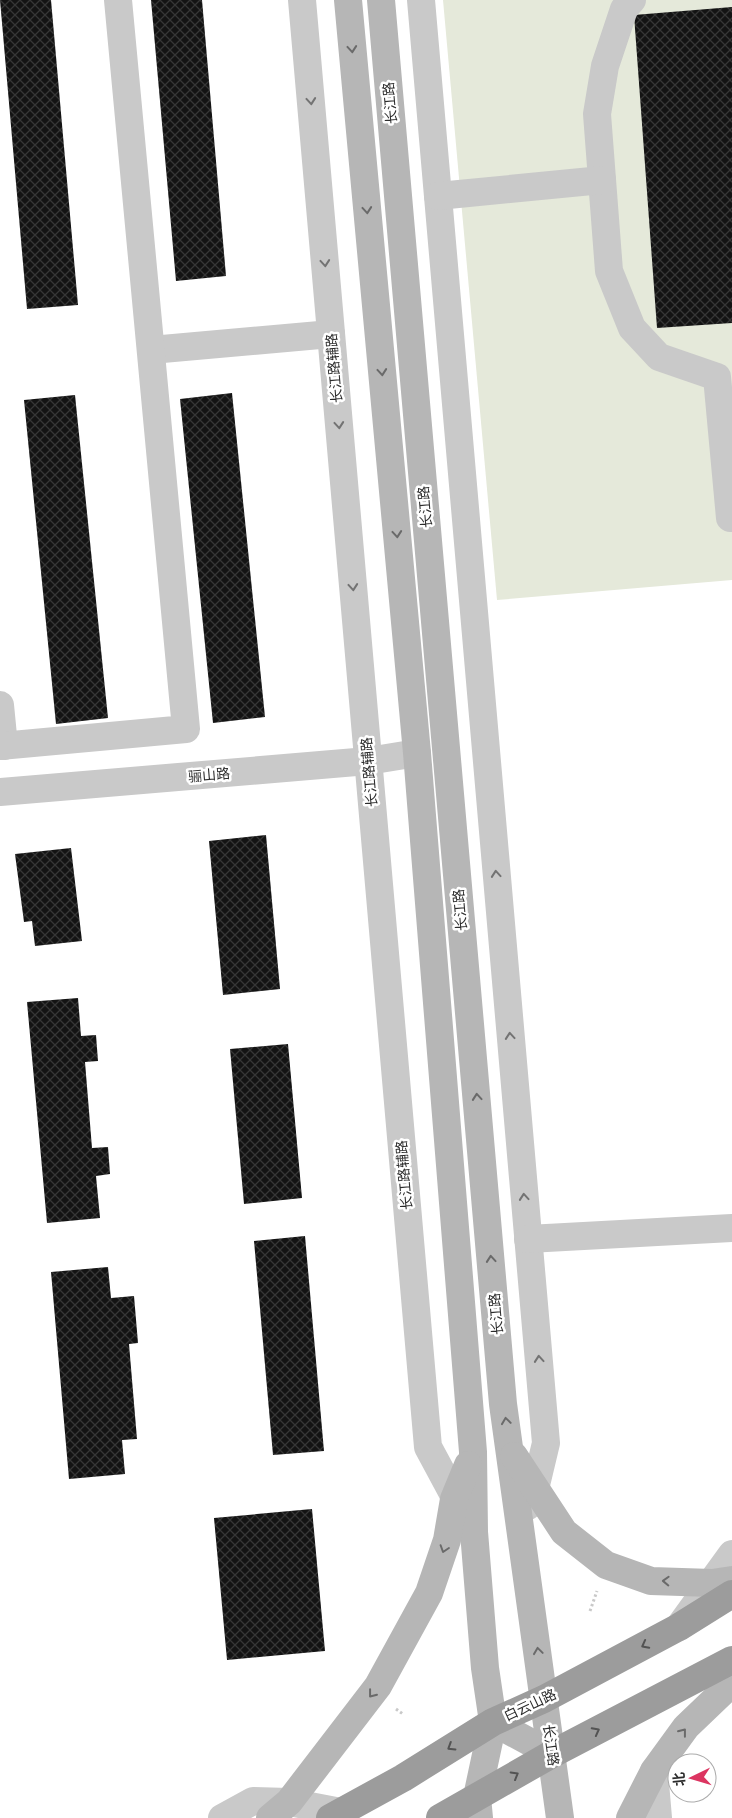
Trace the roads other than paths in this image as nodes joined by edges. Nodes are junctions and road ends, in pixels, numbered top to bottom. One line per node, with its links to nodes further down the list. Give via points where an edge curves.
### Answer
1 (118, 0): 10 (street)
2 (302, 0): 9 (street, 长江路辅路, one-way to 9)
3 (348, 0): 14 (main road, one-way to 14)
4 (381, 0): 19 (main road, 长江路, one-way to 4)
5 (421, 0): 8 (street)
6 (632, 0): 7 (street, via 624,9 604,66 597,114)
7 (602, 180): 8 (street); 11 (street, via 609,271 632,328 659,357 717,377)
8 (438, 196): 18 (street, one-way to 8)
9 (331, 334): 10 (street); 15 (street, 长江路辅路, one-way to 15)
10 (151, 350): 13 (street, via 186,729)
11 (732, 518)
12 (0, 705): 13 (street)
13 (2, 746)
14 (417, 754): 15 (street, 骊山路); 20 (main road)
15 (368, 761): 16 (street, 骊山路); 22 (street, 长江路辅路, via 428,1448)
16 (0, 792)
17 (732, 1228): 18 (street)
18 (528, 1239): 21 (street, one-way to 18, via 546,1443)
19 (510, 1451): 21 (main road); 23 (main road, 长江路)
20 (473, 1452): 22 (main road); 24 (main road)
21 (535, 1489): 23 (street); 26 (main road, one-way to 21, via 651,1581 606,1565 564,1532)
22 (454, 1499): 24 (street, 长江路辅路); 35 (main road, one-way to 35, via 446,1540 429,1593 383,1678)
23 (520, 1526): 30 (main road, 长江路, one-way to 23)
24 (474, 1532): 31 (main road, via 485,1668)
25 (732, 1554): 26 (street)
26 (725, 1586): 30 (highway, 白云山路, one-way to 30, via 679,1627)
27 (732, 1660): 28 (highway)
28 (688, 1682): 29 (street); 32 (highway, one-way to 28)
29 (730, 1687): 33 (main road, one-way to 29, via 686,1727)
30 (544, 1699): 31 (highway, 白云山路); 32 (main road, 长江路)
31 (493, 1722): 32 (main road); 34 (main road); 36 (highway, 白云山路, one-way to 36)
32 (552, 1754): 34 (highway, one-way to 32); 39 (main road, 长江路)
33 (654, 1771): 40 (main road); 41 (street)
34 (478, 1808): 38 (highway)
35 (279, 1810): 36 (street); 37 (street, via 253,1801)
36 (336, 1815)
37 (222, 1818)
38 (440, 1818)
39 (560, 1818)
40 (630, 1818)
41 (658, 1818)

